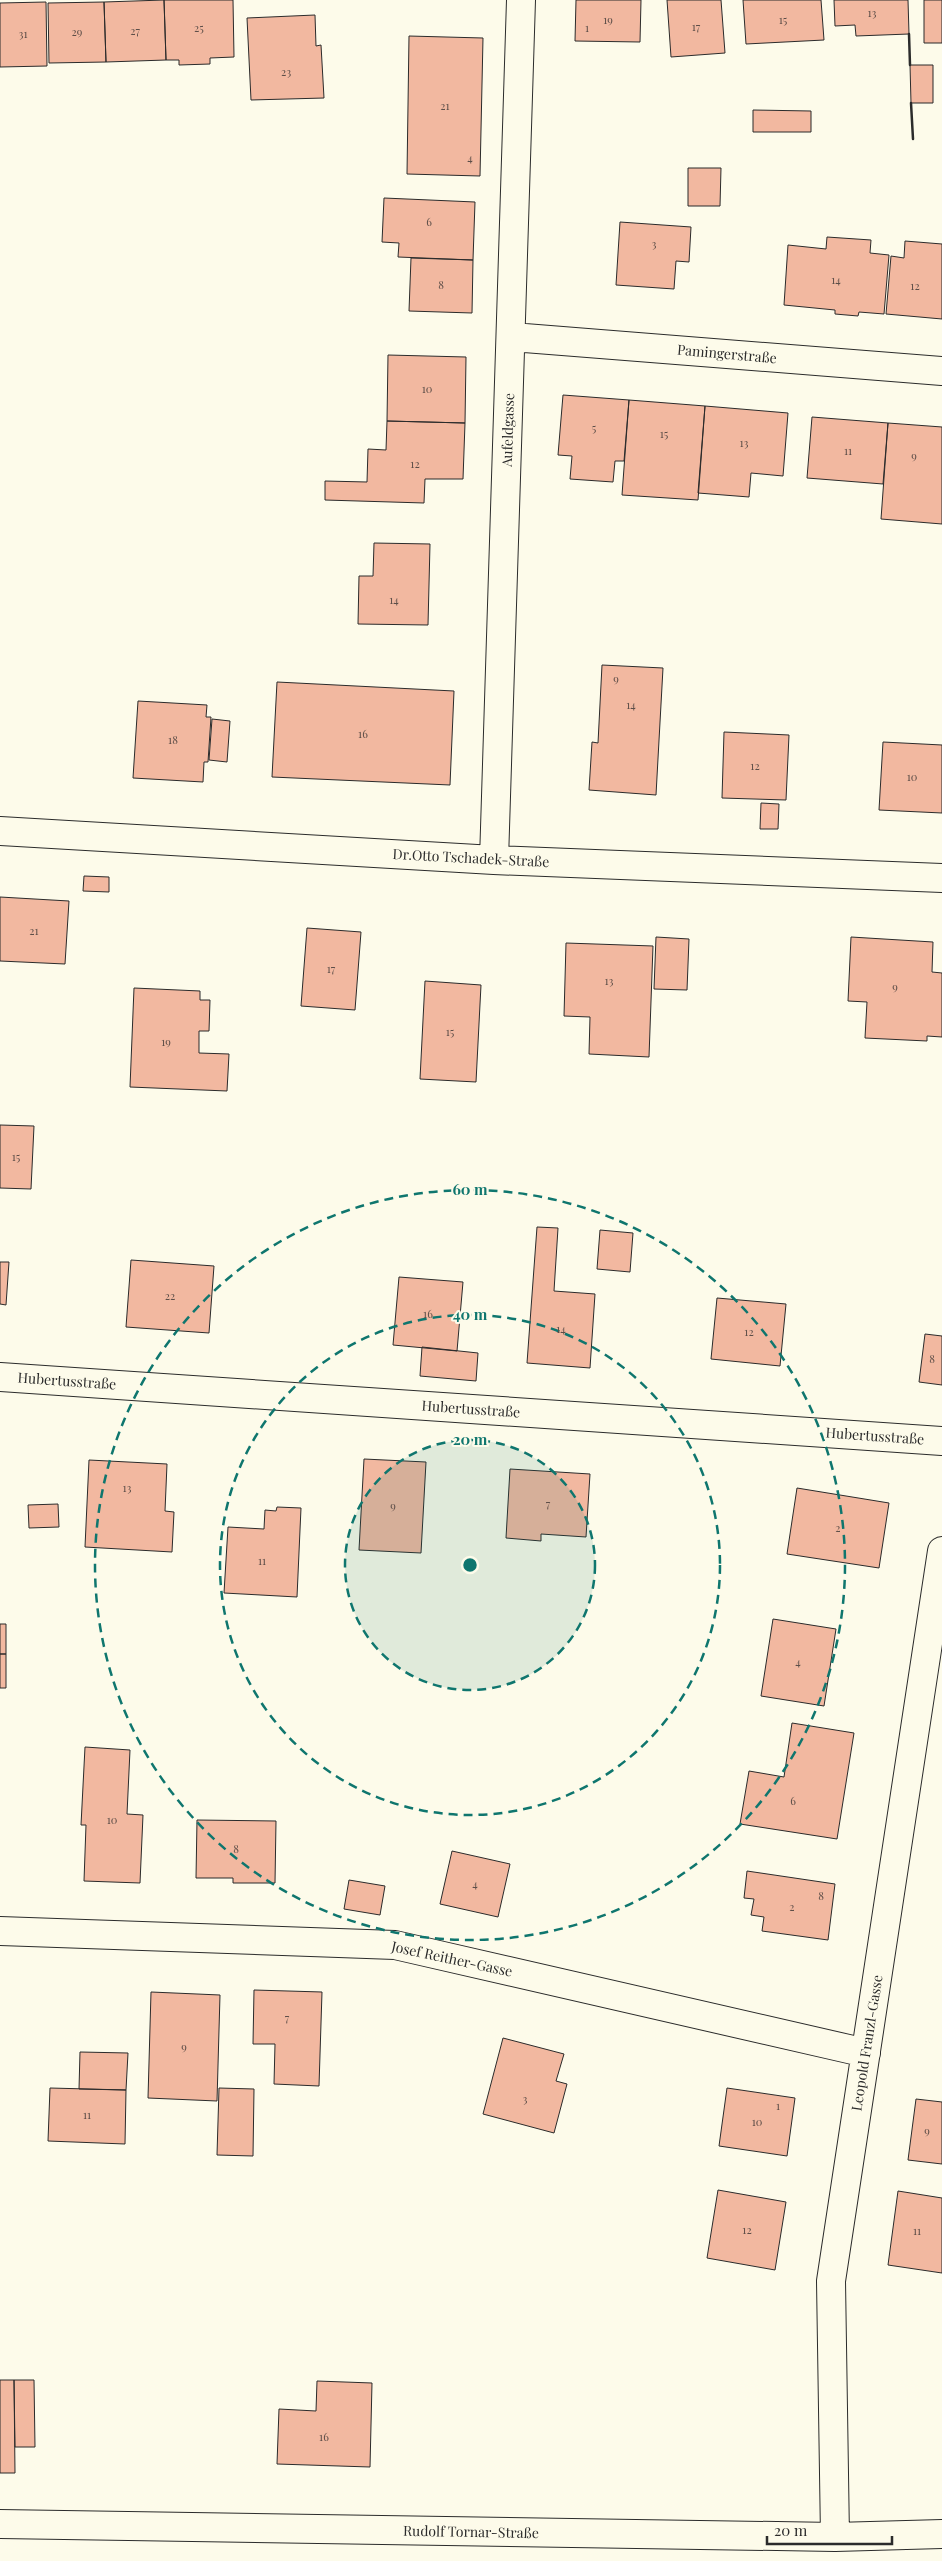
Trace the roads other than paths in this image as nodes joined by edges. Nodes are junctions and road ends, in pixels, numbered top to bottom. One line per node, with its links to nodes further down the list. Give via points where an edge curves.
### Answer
1 (521, 0): 2 (street, Aufeldgasse)
2 (512, 337): 3 (street, Pamingerstraße); 5 (street, Aufeldgasse)
3 (942, 371)
4 (0, 831): 5 (street, Dr.Otto Tschadek-Straße)
5 (494, 860): 6 (street, Dr.Otto Tschadek-Straße)
6 (942, 878)
7 (0, 1377): 8 (street, Hubertusstraße)
8 (942, 1441)
9 (942, 1551): 11 (street, Leopold Franzl-Gasse)
10 (0, 1931): 11 (street, Josef Reither-Gasse, via 395,1945)
11 (866, 2053): 14 (street, Leopold Franzl-Gasse, via 831,2281)
12 (0, 2524): 14 (street, Rudolf Tornar-Straße)
13 (942, 2534): 14 (street, Rudolf Tornar-Straße)
14 (835, 2537)

